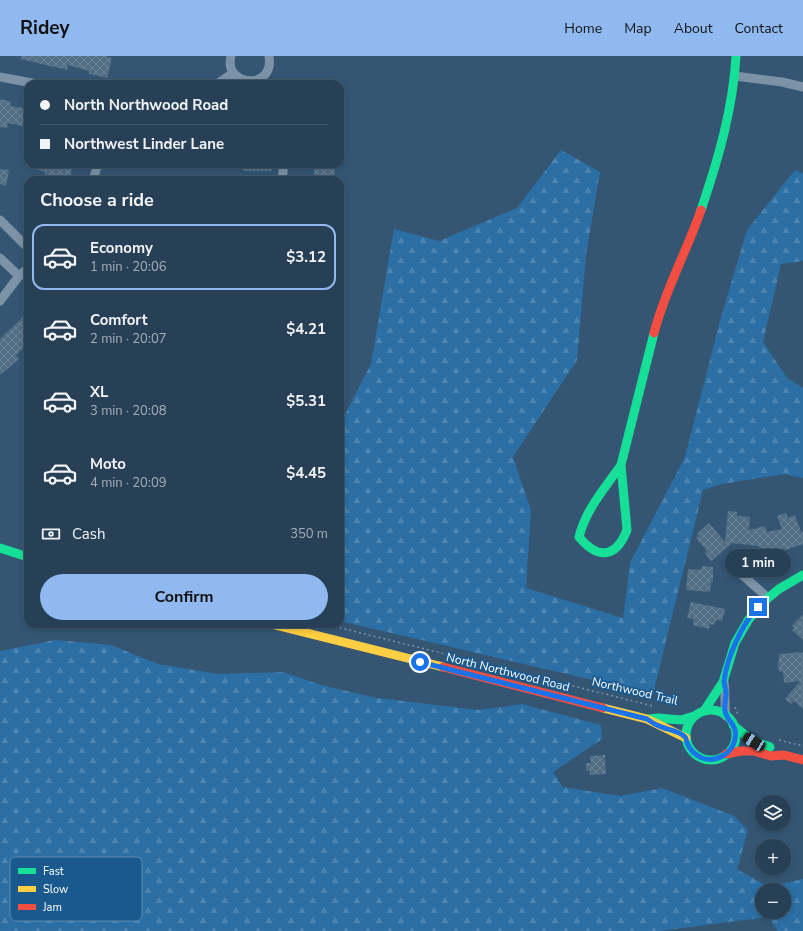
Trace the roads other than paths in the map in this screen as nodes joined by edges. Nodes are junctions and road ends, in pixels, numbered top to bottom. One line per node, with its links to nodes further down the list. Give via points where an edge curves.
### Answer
1 (231, 56): 4 (street, via 230,65)
2 (269, 56): 9 (street, via 269,68)
3 (736, 56): 5 (street)
4 (233, 73): 7 (street); 8 (street)
5 (735, 76): 11 (street); 18 (street, via 722,142 694,231 669,286 657,322)
6 (0, 77): 10 (street)
7 (222, 80)
8 (242, 80)
9 (262, 80)
10 (24, 82)
11 (803, 87)
12 (0, 220): 13 (street)
13 (24, 244)
14 (0, 258): 16 (street)
15 (24, 272): 16 (street)
16 (19, 276): 17 (street)
17 (0, 301)
18 (621, 465): 18 (street, via 581,526 579,537 585,546 604,554 616,550 624,540 627,530)
19 (0, 548): 20 (street)
20 (24, 556)
21 (740, 573): 23 (street)
22 (803, 575): 23 (street)
23 (767, 597): 25 (street, via 750,616 739,636)
24 (287, 628): 29 (street, North Northwood Road)
25 (724, 682): 26 (street); 28 (street)
26 (704, 711): 27 (street); 28 (street, via 718,711)
27 (694, 716): 29 (street, North Northwood Road, via 681,720); 31 (street, via 688,724)
28 (726, 716): 30 (street)
29 (647, 719): 31 (street, North Northwood Road)
30 (733, 725): 32 (street, via 734,741); 33 (street, via 754,742)
31 (686, 738): 32 (street, via 694,753 704,759 715,759)
32 (726, 754): 33 (street, via 754,751 771,756)
33 (784, 755): 34 (street)
34 (803, 760)

